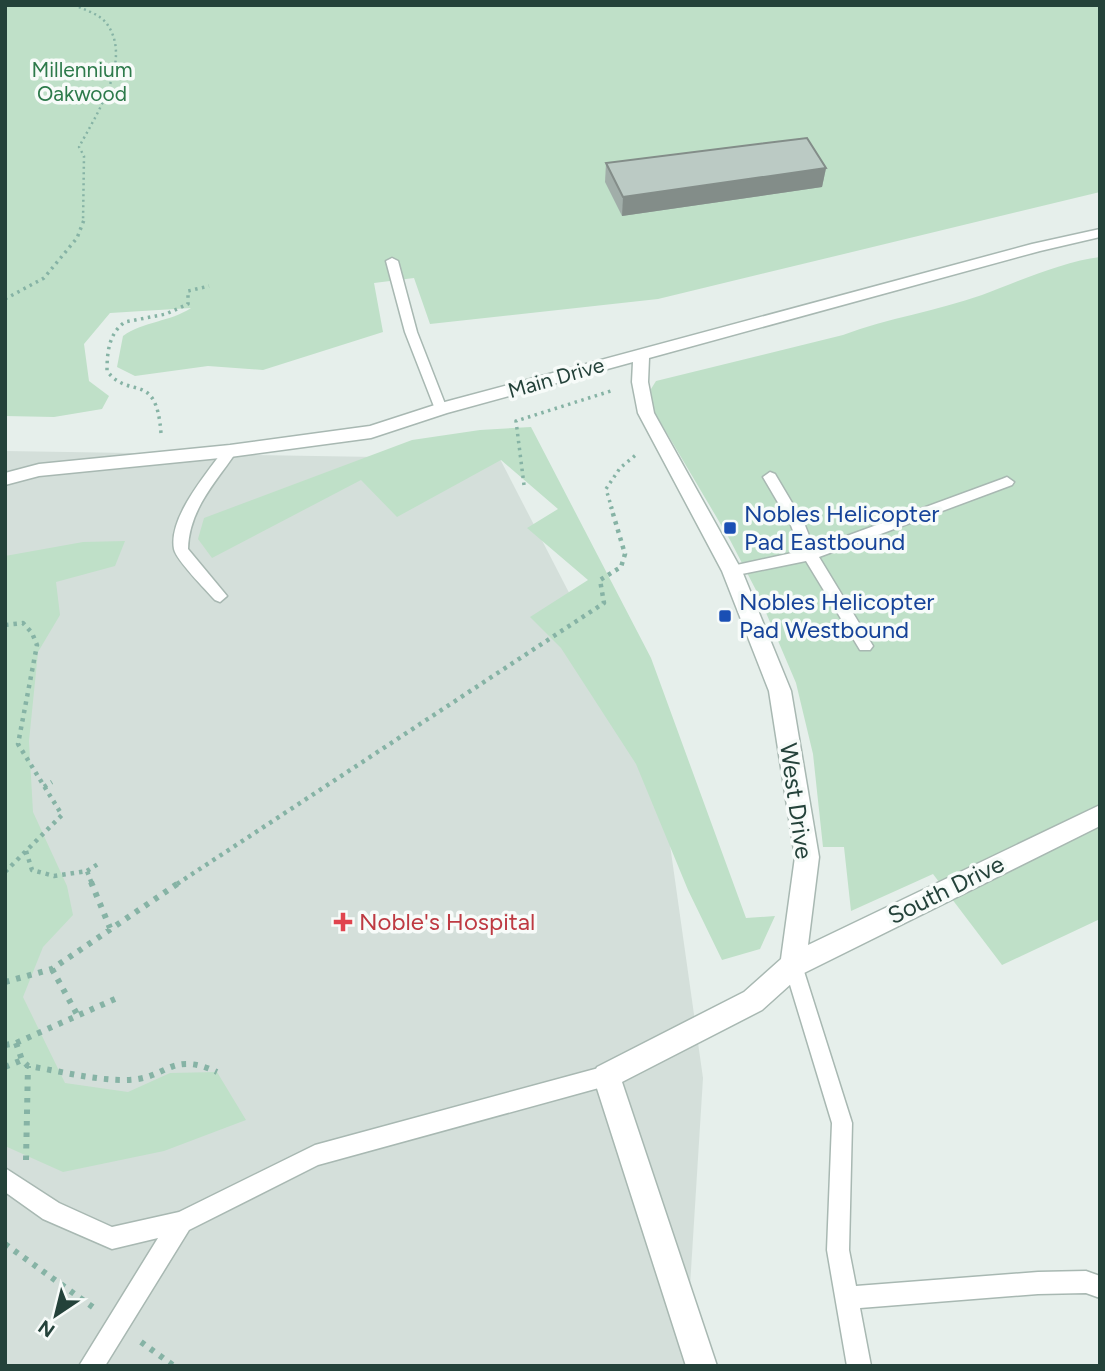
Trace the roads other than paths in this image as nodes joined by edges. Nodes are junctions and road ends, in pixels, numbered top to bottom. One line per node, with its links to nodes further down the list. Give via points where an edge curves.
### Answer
1 (1100, 233): 3 (street, Main Drive)
2 (392, 261): 4 (lane, via 411,332)
3 (641, 355): 4 (street, Main Drive); 10 (street, West Drive, via 646,413)
4 (440, 409): 5 (street, Main Drive, via 371,432)
5 (230, 451): 7 (street, Main Drive, via 39,470); 11 (lane, via 192,506 180,540 181,550)
6 (770, 477): 9 (lane)
7 (5, 479)
8 (1007, 482): 9 (lane)
9 (810, 555): 10 (lane); 12 (lane)
10 (732, 571): 14 (street, West Drive, via 780,691 807,857)
11 (220, 596)
12 (865, 646)
13 (1100, 815): 14 (street, South Drive)
14 (793, 965): 15 (street, via 753,1001); 19 (lane, via 842,1123 838,1250)
15 (606, 1076): 17 (lane, via 315,1155); 21 (street)
16 (5, 1179): 17 (lane, via 51,1211 112,1238)
17 (181, 1222): 20 (lane)
18 (1100, 1287): 19 (lane, via 1086,1282 1038,1283)
19 (847, 1298): 22 (lane)
20 (91, 1366)
21 (702, 1366)
22 (859, 1366)

